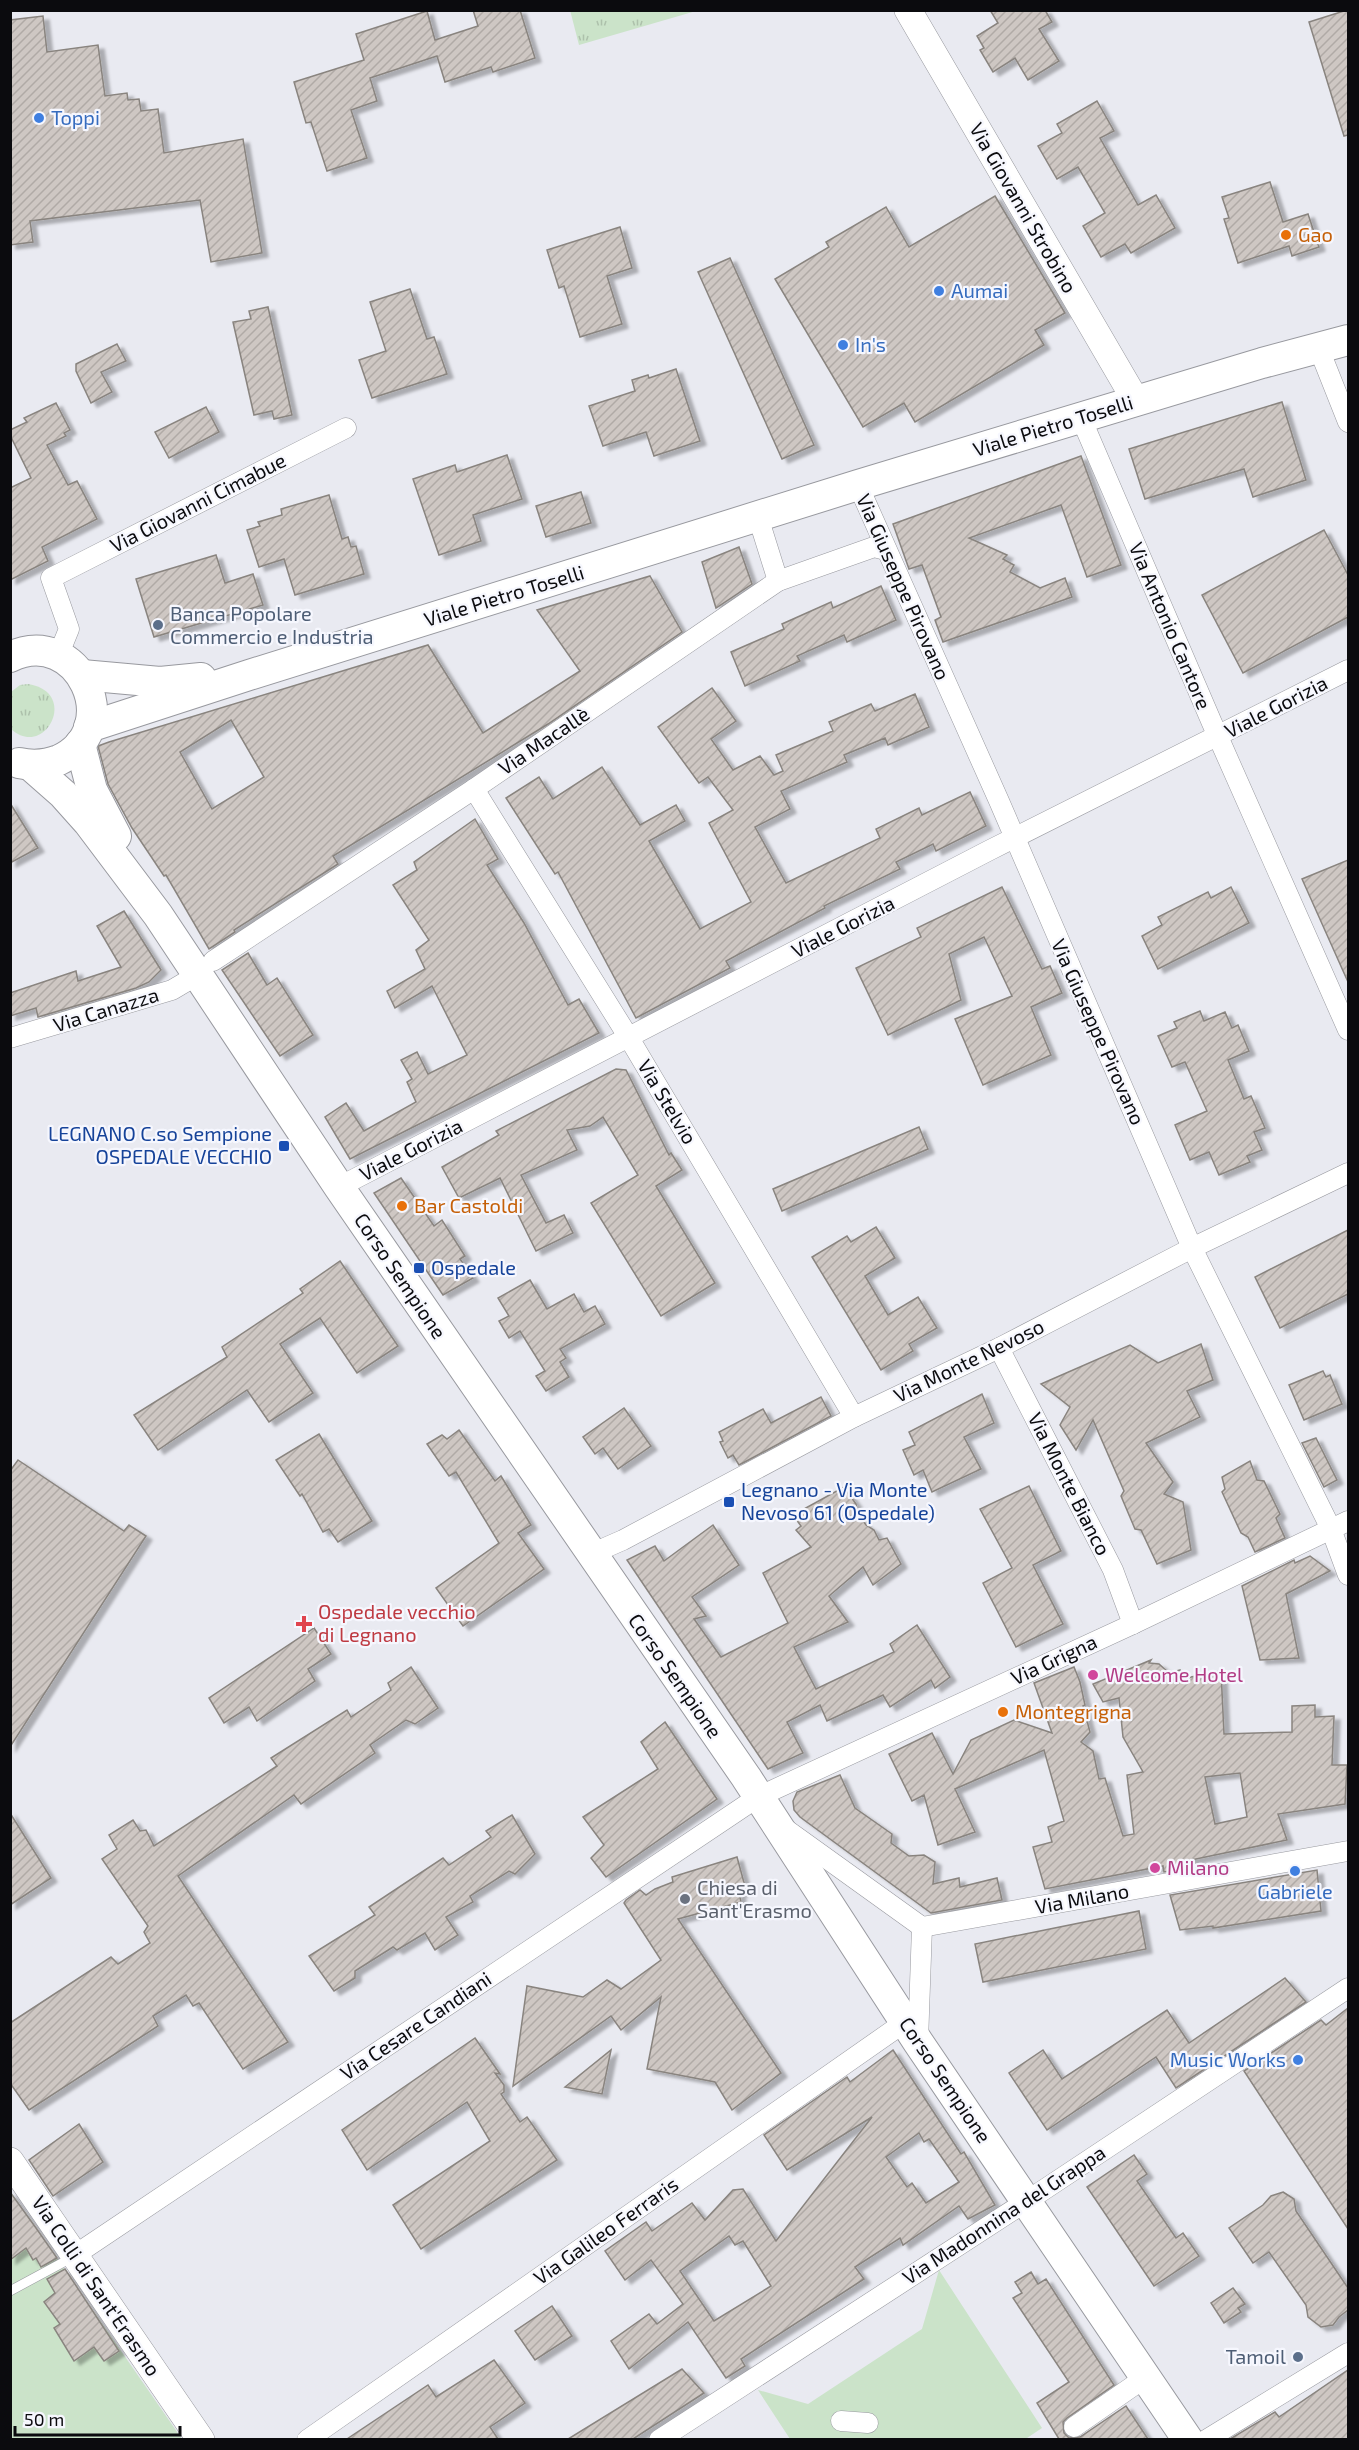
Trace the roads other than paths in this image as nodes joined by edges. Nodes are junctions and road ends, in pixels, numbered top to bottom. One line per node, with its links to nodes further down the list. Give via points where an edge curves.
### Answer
1 (909, 13): 4 (street, Via Giovanni Strobino)
2 (1348, 340): 3 (main road, Viale Pietro Toselli)
3 (1319, 349): 4 (main road, Viale Pietro Toselli); 6 (street)
4 (1136, 401): 5 (main road, Viale Pietro Toselli)
5 (1082, 417): 8 (main road, Viale Pietro Toselli); 18 (street, Via Antonio Cantore)
6 (1348, 422)
7 (346, 428): 13 (street, Via Giovanni Cimabue, via 51,578 69,629)
8 (858, 485): 9 (main road, Viale Pietro Toselli); 10 (street, Via Giuseppe Pirovano)
9 (758, 517): 11 (street); 16 (main road, Viale Pietro Toselli)
10 (886, 550): 11 (street, Via Macallè, via 874,547); 21 (street, Via Giuseppe Pirovano)
11 (778, 581): 20 (street, Via Macallè)
12 (10, 632): 13 (main road)
13 (35, 654): 15 (main road, via 73,665)
14 (1348, 670): 18 (street, Viale Gorizia)
15 (82, 675): 16 (main road, Viale Pietro Toselli, via 160,682); 17 (main road, Corso Sempione, via 90,691 92,709)
16 (249, 675): 17 (main road, Viale Pietro Toselli)
17 (85, 736): 19 (main road, Viale Pietro Toselli, via 67,756 49,764); 22 (main road, Corso Sempione, via 92,790)
18 (1218, 736): 21 (street, Viale Gorizia); 24 (street, Via Antonio Cantore)
19 (20, 763): 22 (main road, Corso Sempione, via 63,794)
20 (474, 789): 23 (street, Via Macallè); 26 (street, Via Stelvio)
21 (1015, 839): 26 (street, Viale Gorizia); 29 (street, Via Giuseppe Pirovano)
22 (158, 915): 23 (main road, Corso Sempione)
23 (206, 968): 25 (street, Via Canazza, via 172,990); 28 (main road, Corso Sempione)
24 (1348, 1030)
25 (10, 1038)
26 (629, 1038): 28 (street, Viale Gorizia); 31 (street, Via Stelvio)
27 (1348, 1173): 29 (street, Via Monte Nevoso)
28 (339, 1187): 33 (main road, Corso Sempione)
29 (1192, 1248): 30 (street, Via Monte Nevoso); 32 (street, Via Giuseppe Pirovano)
30 (999, 1348): 31 (street, Via Monte Nevoso); 35 (street, Via Monte Bianco, via 1113,1570)
31 (854, 1417): 33 (street, Via Monte Nevoso)
32 (1340, 1525): 34 (street, Via Giuseppe Pirovano); 35 (street, Via Grigna)
33 (591, 1554): 36 (main road, Corso Sempione)
34 (1348, 1575)
35 (1133, 1624): 36 (street, Via Grigna)
36 (766, 1809): 38 (street); 40 (main road, Corso Sempione); 43 (street, Via Cesare Candiani)
37 (1348, 1851): 38 (street, Via Milano)
38 (922, 1927): 40 (street)
39 (1348, 1988): 42 (street, Via Madonnina del Grappa)
40 (911, 2032): 42 (main road, Corso Sempione); 51 (street, Via Galileo Ferraris)
41 (10, 2161): 43 (street, Via Colli di Sant'Erasmo)
42 (1027, 2201): 46 (main road, Corso Sempione); 52 (street, Via Madonnina del Grappa)
43 (75, 2255): 44 (lane); 50 (street, Via Colli di Sant'Erasmo)
44 (10, 2291)
45 (1348, 2353): 54 (street)
46 (1146, 2377): 49 (street); 53 (main road, Corso Sempione)
47 (841, 2421): 48 (street)
48 (868, 2422)
49 (1074, 2427)
50 (201, 2439)
51 (307, 2439)
52 (659, 2439)
53 (1188, 2439)
54 (1206, 2439)

